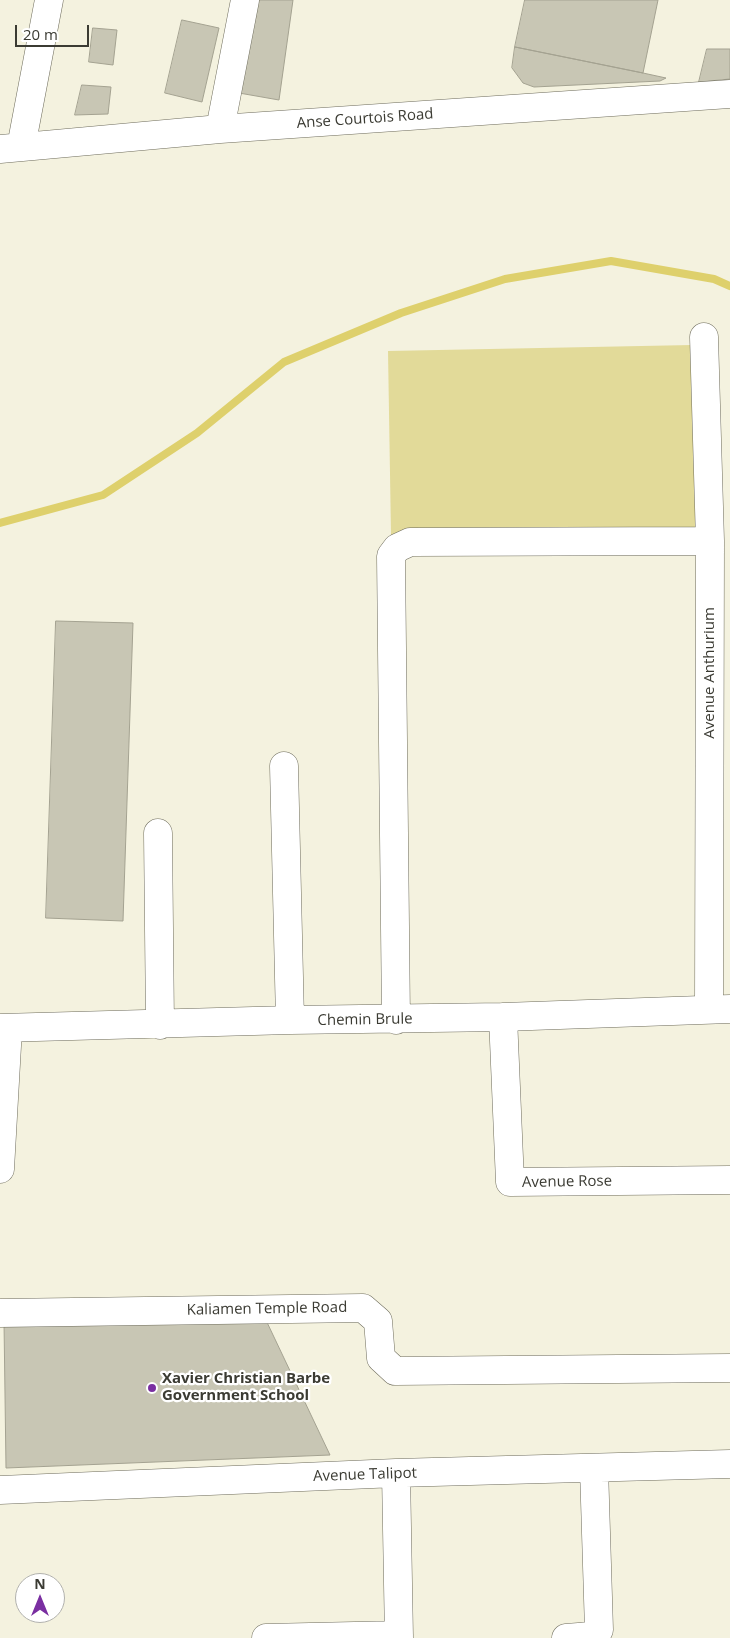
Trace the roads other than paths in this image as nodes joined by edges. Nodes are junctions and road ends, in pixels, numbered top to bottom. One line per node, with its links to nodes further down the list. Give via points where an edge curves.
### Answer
1 (50, 0): 5 (street)
2 (245, 0): 4 (street)
3 (730, 94): 4 (street, Anse Courtois Road)
4 (220, 129): 5 (street, Anse Courtois Road)
5 (11, 148)
6 (704, 337): 7 (street, Avenue Anthurium)
7 (710, 541): 10 (street, Avenue Anthurium); 13 (street, via 410,542 397,548 391,556)
8 (284, 766): 12 (street)
9 (158, 833): 14 (street)
10 (719, 1009): 11 (street, Chemin Brule)
11 (503, 1017): 13 (street, Chemin Brule); 17 (street, Avenue Rose, via 510,1182)
12 (290, 1020): 13 (street, Chemin Brule); 14 (street, Chemin Brule)
13 (396, 1020)
14 (160, 1025): 15 (street, Chemin Brule)
15 (4, 1028): 16 (street)
16 (0, 1168)
17 (730, 1180)
18 (0, 1313): 19 (street, Kaliamen Temple Road, via 363,1308 378,1321 381,1358 395,1371)
19 (730, 1368)
20 (730, 1464): 21 (street, Avenue Talipot)
21 (594, 1468): 22 (street, Avenue Talipot); 26 (street, via 599,1630 592,1636)
22 (396, 1473): 23 (street, Avenue Talipot); 24 (street)
23 (0, 1490)
24 (399, 1636): 25 (street)
25 (266, 1638)
26 (566, 1638)

